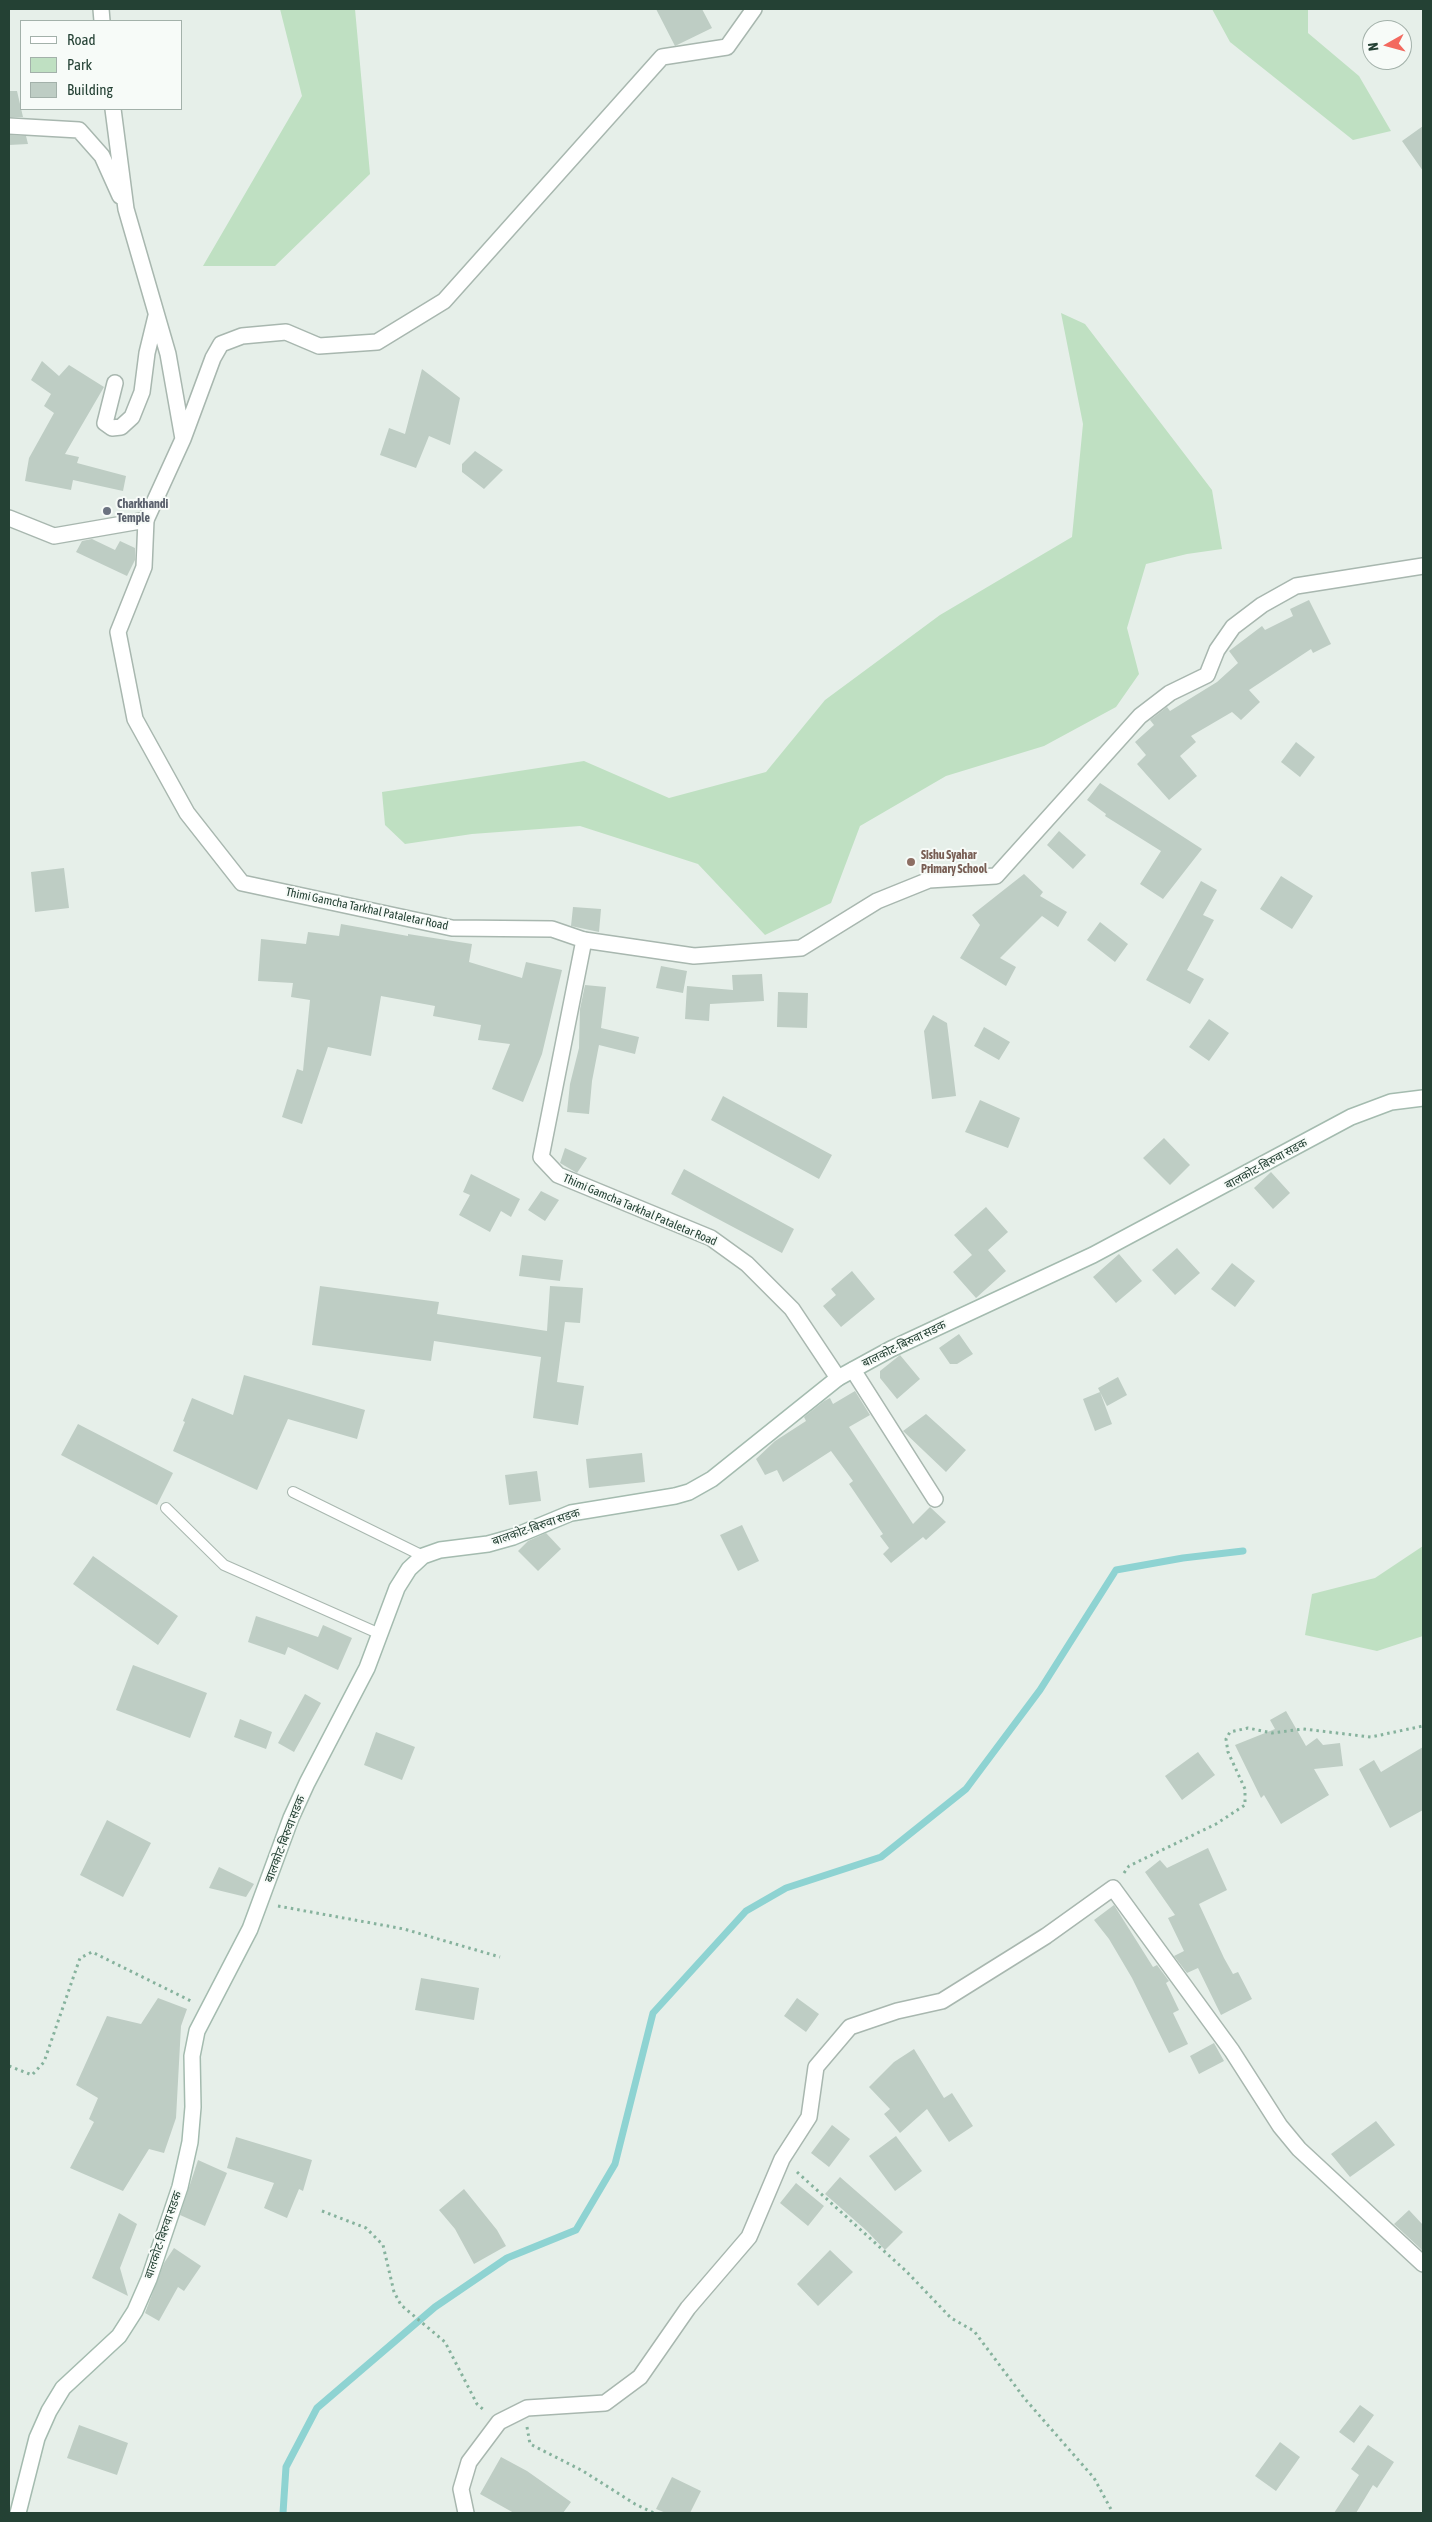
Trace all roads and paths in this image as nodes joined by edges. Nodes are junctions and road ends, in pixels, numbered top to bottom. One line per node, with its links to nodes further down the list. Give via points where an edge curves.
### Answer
1 (754, 9): 7 (street, via 726,47 662,57 444,301 377,342 319,346 286,332 242,336 221,344)
2 (113, 110): 4 (street)
3 (9, 126): 4 (street, via 80,130 102,156)
4 (126, 209): 5 (street)
5 (157, 315): 6 (street, via 147,353 142,392 132,417 121,427 112,428 105,423); 7 (street, via 168,354)
6 (115, 383)
7 (183, 439): 9 (street)
8 (9, 518): 9 (street, via 54,536)
9 (146, 520): 11 (street, Thimi Gamcha Tarkhal Pataletar Road, via 144,567 118,632 135,719 187,813 242,883 452,928 552,929)
10 (1423, 566): 11 (street, via 1296,586 1262,605 1233,627 1217,650 1208,675 1170,693 1140,716 996,876 929,880 876,901 801,948 694,956)
11 (584, 940): 14 (street, Thimi Gamcha Tarkhal Pataletar Road, via 541,1157 558,1175 711,1238 747,1264 792,1309)
12 (1423, 1098): 13 (street, बालकोट-बिरुवा सडक, via 1391,1102 1351,1118 1093,1255 891,1349)
13 (853, 1370): 14 (street, बालकोट-बिरुवा सडक); 16 (street)
14 (838, 1378): 18 (street, बालकोट-बिरुवा सडक, via 720,1473 689,1492 571,1513 513,1537)
15 (293, 1492): 18 (lane)
16 (935, 1498)
17 (166, 1508): 19 (lane, via 224,1565)
18 (423, 1556): 19 (street, बालकोट-बिरुवा सडक, via 409,1569 397,1588)
19 (380, 1634): 22 (street, बालकोट-बिरुवा सडक, via 363,1676 291,1818)
20 (1423, 1726): 21 (path, via 1371,1736 1303,1729 1272,1733 1248,1728 1230,1732 1226,1739 1228,1752 1244,1789 1245,1805 1216,1824 1130,1866)
21 (1113, 1888): 26 (street, via 1046,1936 942,2002 897,2010 850,2027 816,2066 808,2117); 28 (street, via 1232,2051 1286,2134)
22 (261, 1903): 23 (path, via 404,1929); 24 (street, बालकोट-बिरुवा सडक)
23 (500, 1957)
24 (207, 2010): 25 (path, via 92,1952 80,1958 44,2062 32,2075); 31 (street, बालकोट-बिरुवा सडक, via 196,2032 192,2056 190,2142 180,2187 149,2279 135,2312 119,2336 62,2388 49,2411 37,2438)
25 (9, 2066)
26 (782, 2159): 29 (street, via 749,2237 688,2308 640,2377 605,2403); 34 (path, via 906,2271 951,2318 974,2331 1025,2399 1094,2478)
27 (322, 2211): 30 (path, via 366,2228 383,2245 394,2292 401,2305 445,2342 476,2404)
28 (1423, 2264)
29 (527, 2408): 30 (street); 33 (path, via 530,2444)
30 (499, 2422): 32 (street, via 469,2462 461,2489)
31 (18, 2513)
32 (466, 2513)
33 (654, 2513)
34 (1113, 2513)

